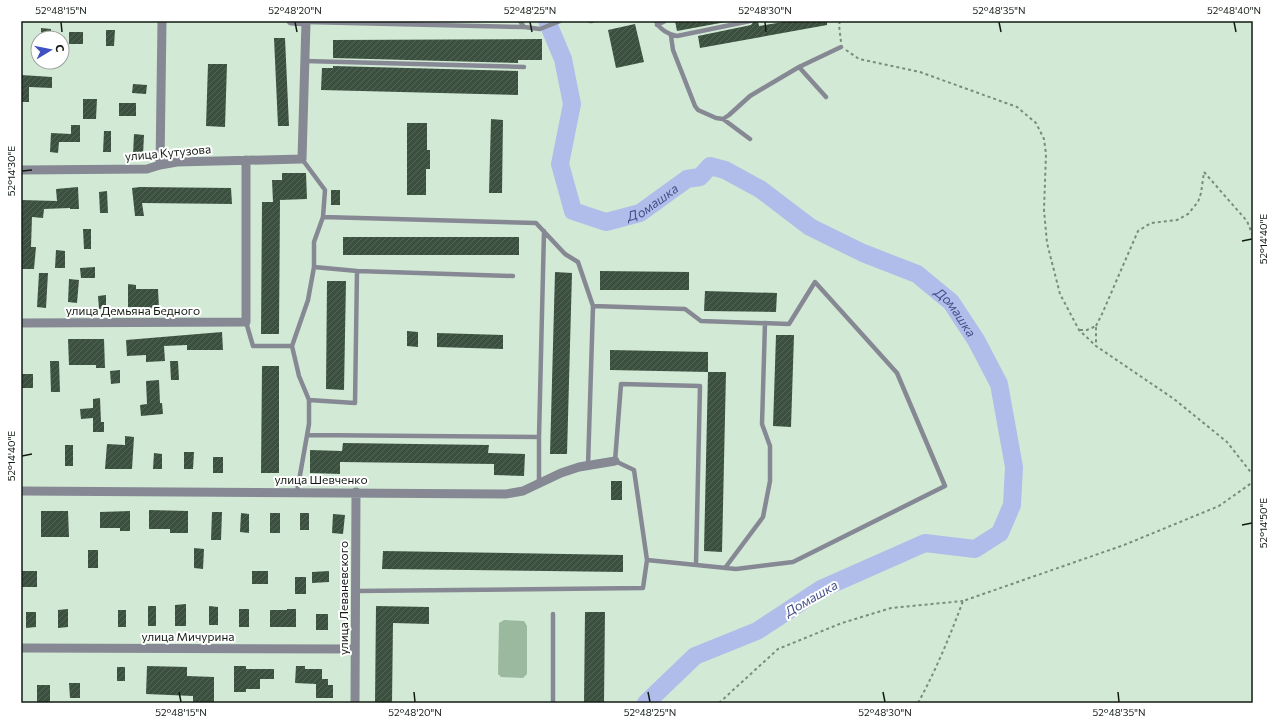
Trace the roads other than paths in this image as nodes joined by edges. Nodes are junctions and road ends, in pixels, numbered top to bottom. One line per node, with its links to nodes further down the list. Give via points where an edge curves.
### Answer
1 (162, 21): 22 (street)
2 (291, 21): 7 (street)
3 (520, 21): 11 (lane)
4 (560, 21): 11 (lane, via 540,29)
5 (665, 21): 10 (lane)
6 (750, 21): 12 (lane)
7 (306, 22): 8 (lane); 14 (street)
8 (333, 22): 9 (lane)
9 (366, 22): 11 (lane)
10 (657, 23): 12 (lane)
11 (524, 28)
12 (671, 36): 18 (lane, via 673,50 695,106 704,113)
13 (841, 47): 16 (lane)
14 (305, 61): 15 (lane); 20 (street)
15 (524, 67)
16 (799, 67): 17 (lane); 18 (lane, via 750,96)
17 (826, 97)
18 (723, 119): 19 (lane)
19 (750, 139)
20 (302, 159): 21 (street, улица Кутузова); 24 (lane, via 325,190)
21 (246, 160): 22 (street, улица Кутузова, via 177,162); 30 (street)
22 (160, 165): 23 (street, улица Кутузова, via 147,169)
23 (21, 170)
24 (323, 217): 25 (lane, via 536,223); 26 (lane, via 314,242)
25 (544, 231): 29 (lane, via 565,254 578,262); 36 (lane)
26 (314, 267): 27 (lane); 33 (lane, via 308,300)
27 (357, 271): 28 (lane); 34 (lane, via 355,403)
28 (513, 276)
29 (592, 306): 32 (lane, via 685,309 700,321); 38 (lane)
30 (246, 322): 31 (street, улица Демьяна Бедного); 33 (lane, via 253,346)
31 (21, 323)
32 (765, 323): 45 (lane, via 762,424 770,446 770,481 763,517); 45 (lane, via 789,324 815,282 896,373 945,486 793,562)
33 (292, 346): 34 (lane, via 299,376)
34 (309, 400): 35 (lane)
35 (307, 435): 36 (lane); 41 (lane)
36 (540, 437): 39 (lane)
37 (615, 461): 38 (street, улица Шевченко); 43 (lane, via 634,470); 44 (lane, via 621,384 700,386)
38 (588, 466): 39 (street, улица Шевченко)
39 (539, 482): 42 (street, улица Шевченко, via 523,491 506,494)
40 (21, 491): 41 (street, улица Шевченко)
41 (297, 492): 42 (street, улица Шевченко)
42 (356, 492): 46 (street, улица Леваневского)
43 (647, 560): 44 (lane); 46 (lane, via 643,588)
44 (696, 565): 45 (lane)
45 (725, 568)
46 (356, 592): 49 (street, улица Леваневского)
47 (553, 614): 51 (lane)
48 (21, 648): 49 (street, улица Мичурина)
49 (356, 649): 50 (street, улица Леваневского)
50 (355, 703)
51 (553, 703)

